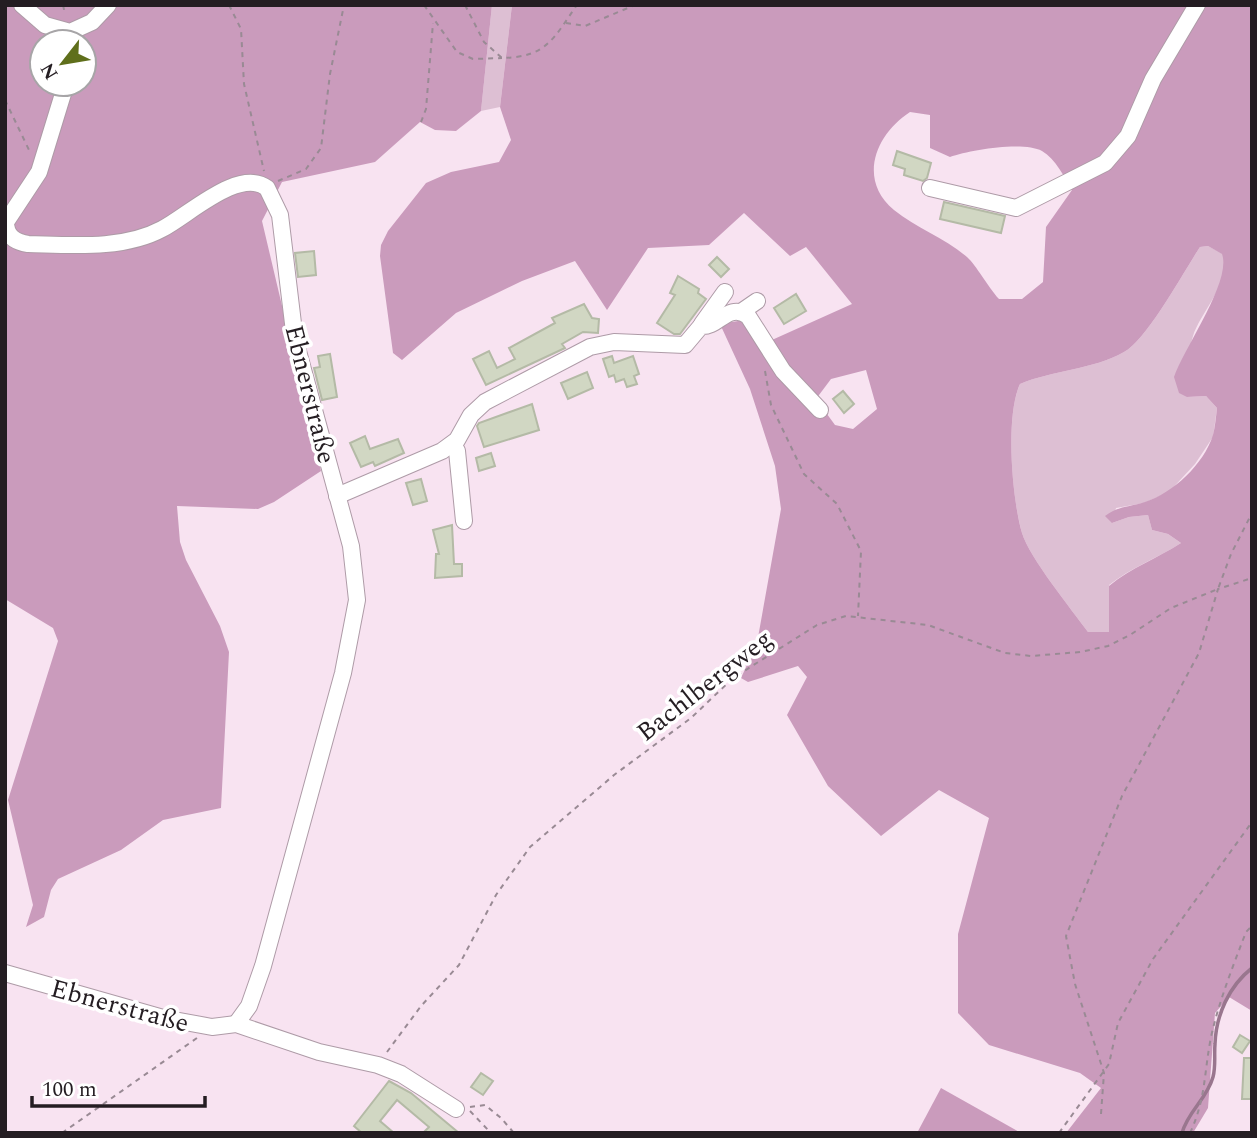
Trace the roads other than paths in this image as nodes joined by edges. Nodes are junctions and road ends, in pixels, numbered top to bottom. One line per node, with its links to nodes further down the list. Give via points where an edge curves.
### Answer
1 (22, 5): 4 (street)
2 (108, 5): 5 (street)
3 (1198, 5): 7 (street, via 1153,79 1128,136 1105,163 1016,208)
4 (50, 28)
5 (83, 28)
6 (62, 98): 14 (street, Ebnerstraße, via 39,172 6,222 9,234 19,243 85,245 133,240 160,230 235,185 252,182 267,188 280,215 300,359)
7 (930, 188)
8 (725, 292): 11 (street)
9 (757, 301): 10 (street)
10 (741, 312): 11 (street); 12 (street, via 752,320 783,371)
11 (701, 326): 13 (street, via 685,345 607,342 582,351 485,402)
12 (820, 410)
13 (453, 444): 14 (street); 15 (street)
14 (337, 496): 17 (street, Ebnerstraße, via 356,568 353,630 262,966 249,1006)
15 (464, 521)
16 (5, 972): 17 (street, Ebnerstraße, via 141,1013 212,1027)
17 (236, 1024): 18 (street, Ebnerstraße, via 401,1074)
18 (456, 1109)

